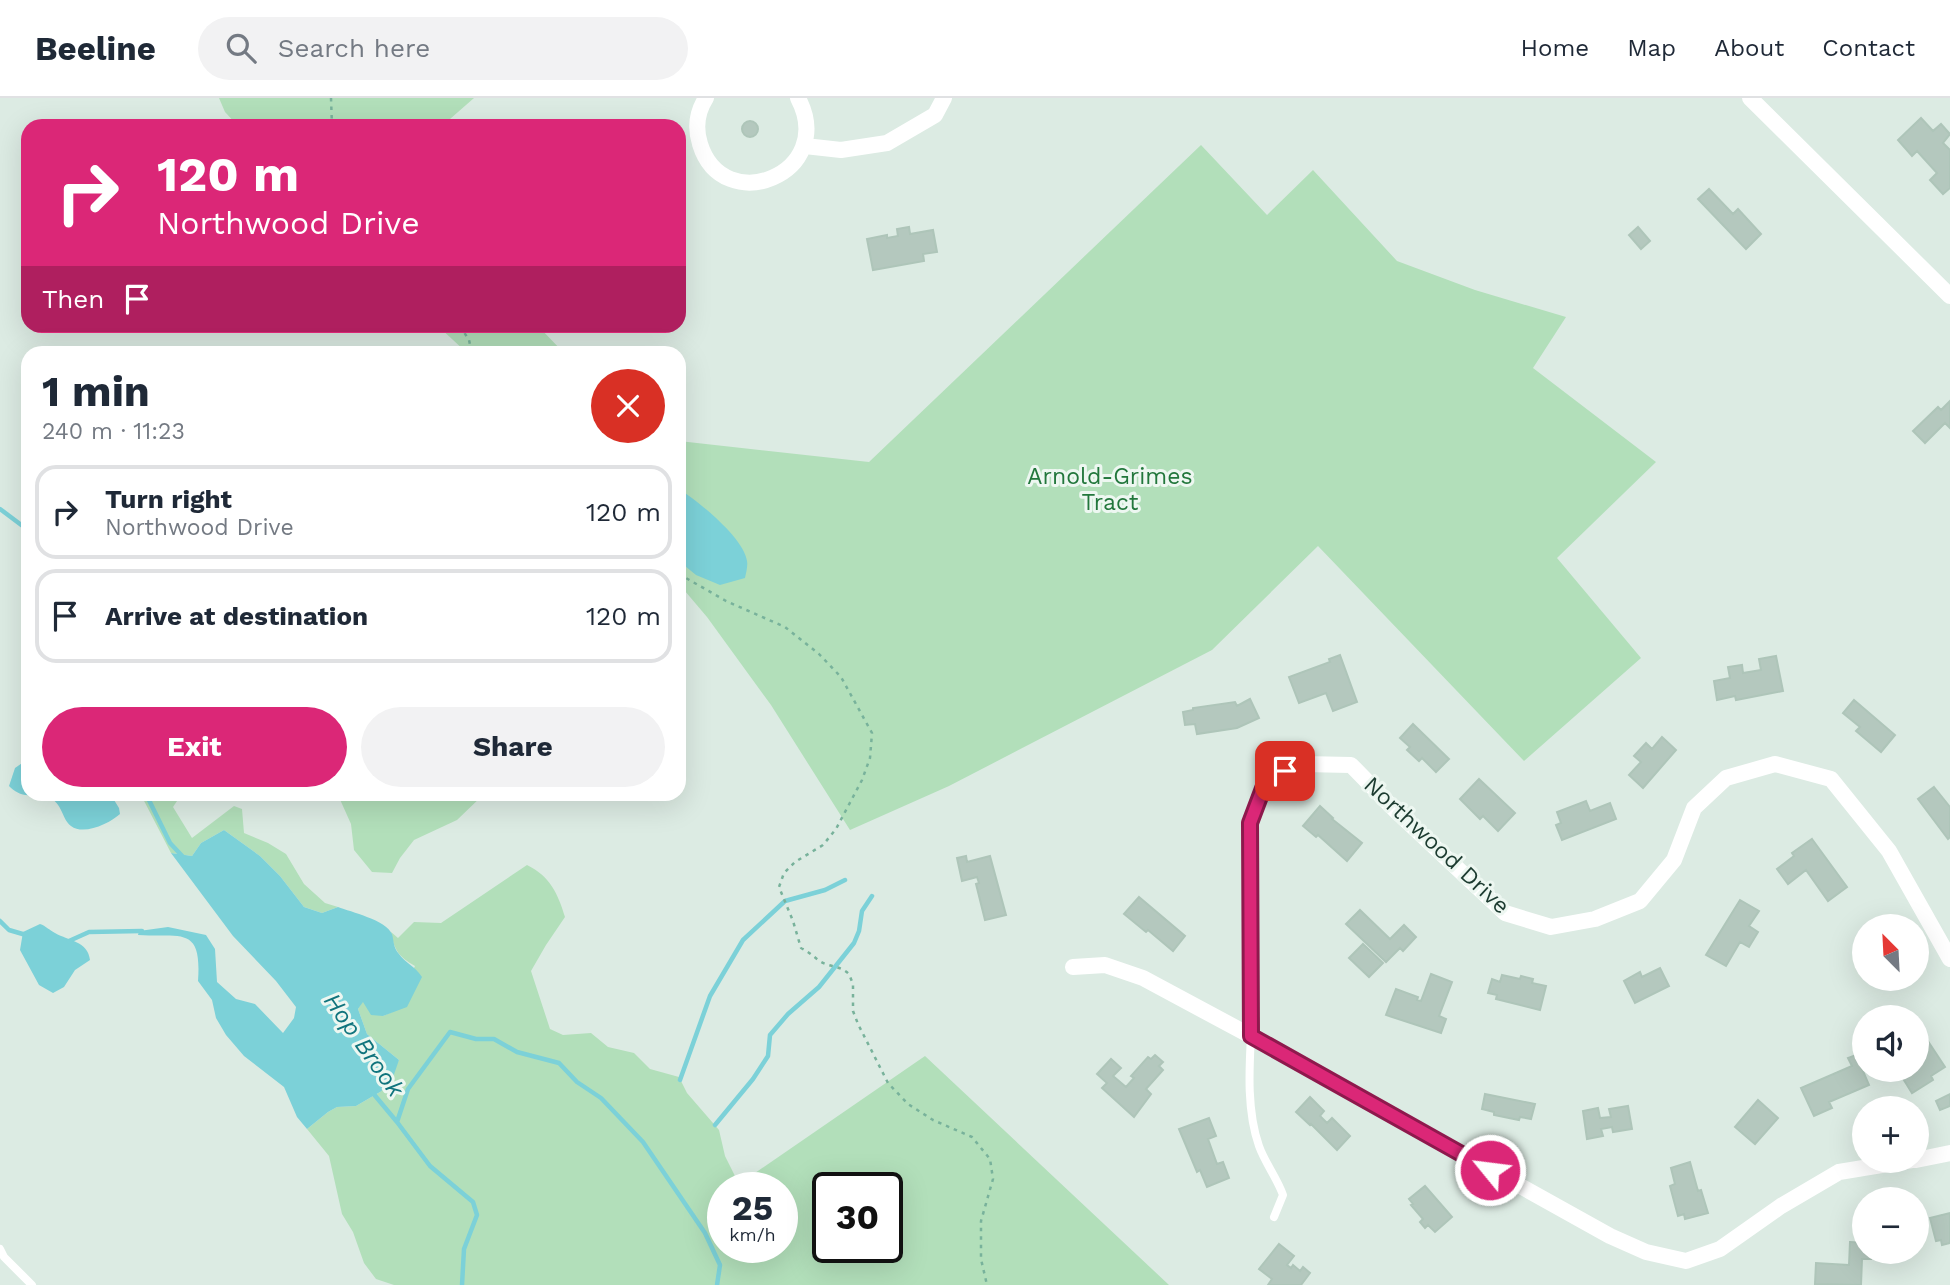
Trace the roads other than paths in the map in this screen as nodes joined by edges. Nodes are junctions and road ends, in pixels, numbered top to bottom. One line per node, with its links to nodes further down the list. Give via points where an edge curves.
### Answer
1 (706, 98): 5 (street, via 697,136 714,168 729,178 747,183 774,178 796,162)
2 (798, 98): 5 (street, via 808,128)
3 (944, 98): 5 (street, via 934,115 887,143 841,150)
4 (1750, 98): 6 (street)
5 (805, 146)
6 (1950, 296)
7 (1950, 959): 9 (street, Northwood Drive, via 1889,851 1831,779 1775,764 1726,778 1695,808 1674,860 1640,901 1595,919 1551,928 1504,913 1351,765 1303,764 1267,778 1250,823)
8 (1073, 967): 9 (street, via 1105,965 1143,978)
9 (1251, 1036): 12 (street, via 1610,1237 1686,1261 1720,1249 1781,1206 1839,1172); 13 (lane, via 1252,1109 1259,1146 1283,1195)
10 (1950, 1153): 11 (street)
11 (1929, 1157)
12 (1852, 1170)
13 (1274, 1217)
14 (0, 1250): 15 (lane)
15 (32, 1285)

